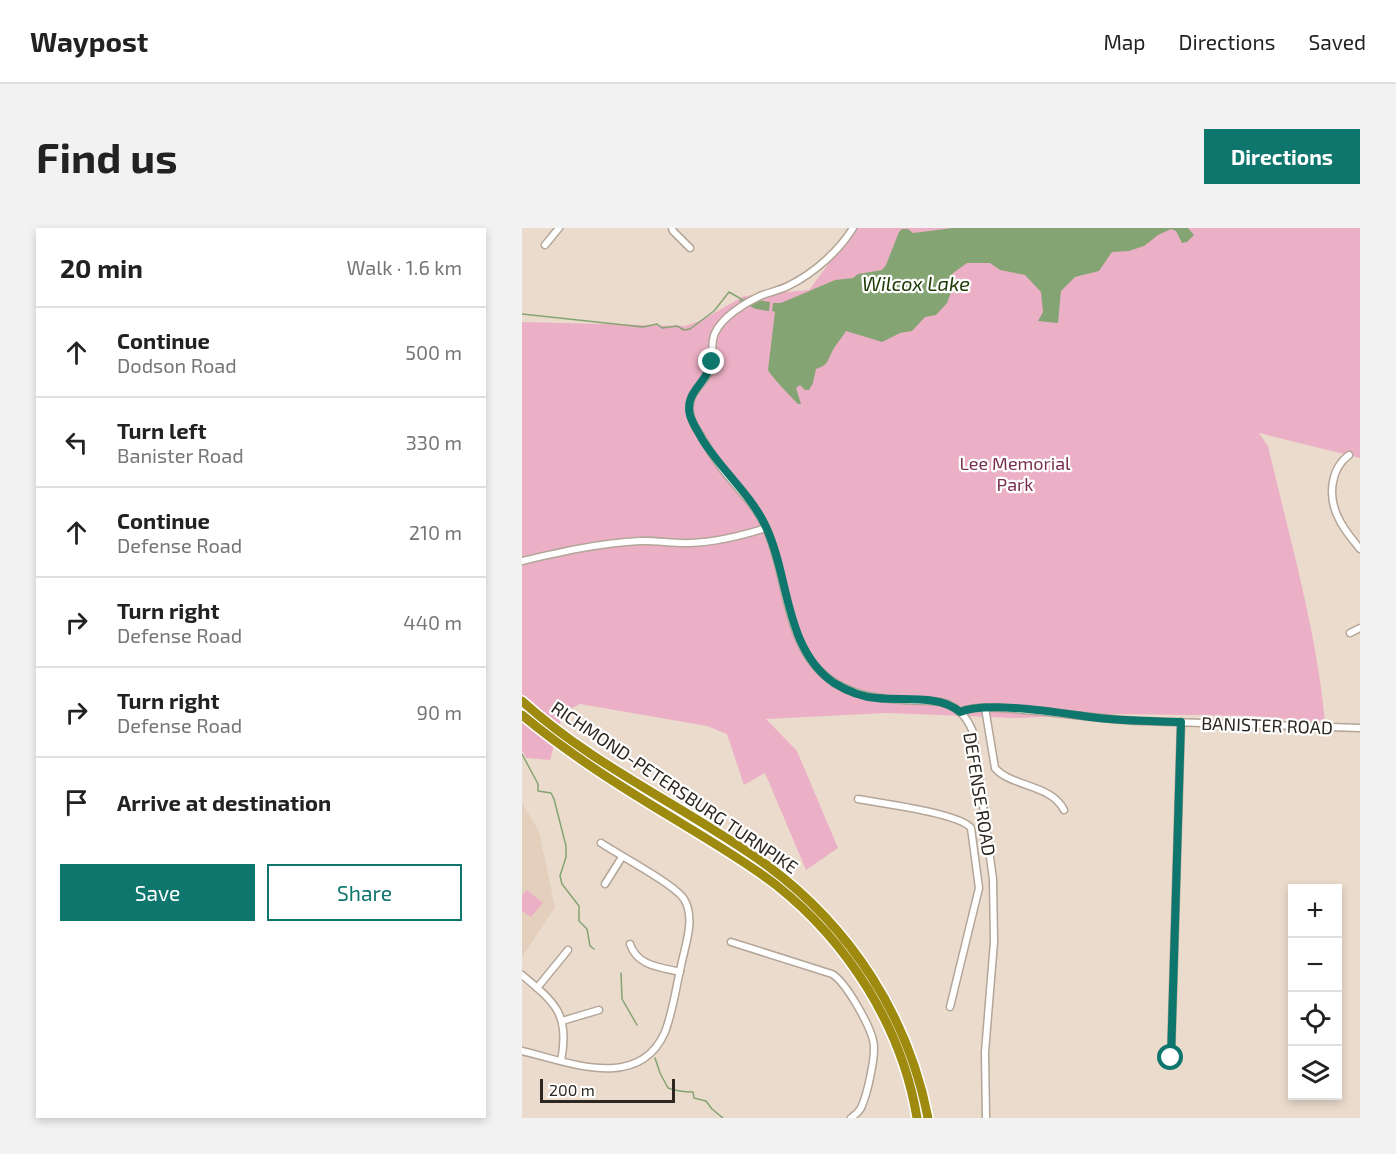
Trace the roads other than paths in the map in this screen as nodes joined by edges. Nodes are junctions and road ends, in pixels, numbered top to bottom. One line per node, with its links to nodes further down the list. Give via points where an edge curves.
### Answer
1 (559, 228): 4 (street)
2 (853, 228): 7 (street, DEFENSE ROAD, via 842,244 791,285 764,295 723,322 715,332 710,371 690,399 690,415 696,428 716,460 753,504)
3 (671, 229): 5 (street)
4 (544, 245)
5 (690, 248)
6 (1349, 456): 8 (street, via 1336,469 1333,499 1341,524)
7 (766, 528): 9 (street, via 709,542 617,543); 14 (street, DEFENSE ROAD, via 801,641 824,675 863,696 945,703)
8 (1360, 549)
9 (522, 561)
10 (1360, 628): 11 (street)
11 (1350, 633)
12 (522, 701): 39 (highway, RICHMOND-PETERSBURG TURNPIKE, via 587,752 766,865 821,912 865,965 891,1009 916,1070)
13 (986, 708): 14 (street, BANISTER ROAD); 16 (street, BANISTER ROAD); 19 (street, via 998,772 1056,799)
14 (960, 712): 23 (street, DEFENSE ROAD, via 971,726 975,740)
15 (522, 715): 38 (highway, RICHMOND-PETERSBURG TURNPIKE, via 598,772 757,871 806,911 848,959 876,1003 904,1067)
16 (1181, 722): 17 (street, BANISTER ROAD); 35 (street)
17 (1360, 728)
18 (858, 799): 22 (street, via 966,823 971,829)
19 (1064, 810)
20 (601, 843): 21 (street)
21 (622, 857): 24 (street); 28 (street, via 669,886 685,901 690,920)
22 (980, 879): 23 (street); 31 (street)
23 (993, 879): 40 (street, DEFENSE ROAD)
24 (605, 884)
25 (731, 942): 37 (street, via 832,974 840,980 866,1023 874,1046 865,1096)
26 (630, 944): 28 (street, via 639,960)
27 (568, 950): 30 (street)
28 (680, 972): 36 (street, via 664,1034 646,1055 624,1067 608,1070)
29 (522, 975): 30 (street)
30 (537, 988): 33 (street, via 550,1000)
31 (950, 1007)
32 (599, 1010): 33 (street)
33 (562, 1021): 36 (street, via 565,1037)
34 (522, 1051): 36 (street)
35 (1171, 1058)
36 (561, 1061)
37 (851, 1118)
38 (918, 1118)
39 (928, 1118)
40 (986, 1118)

